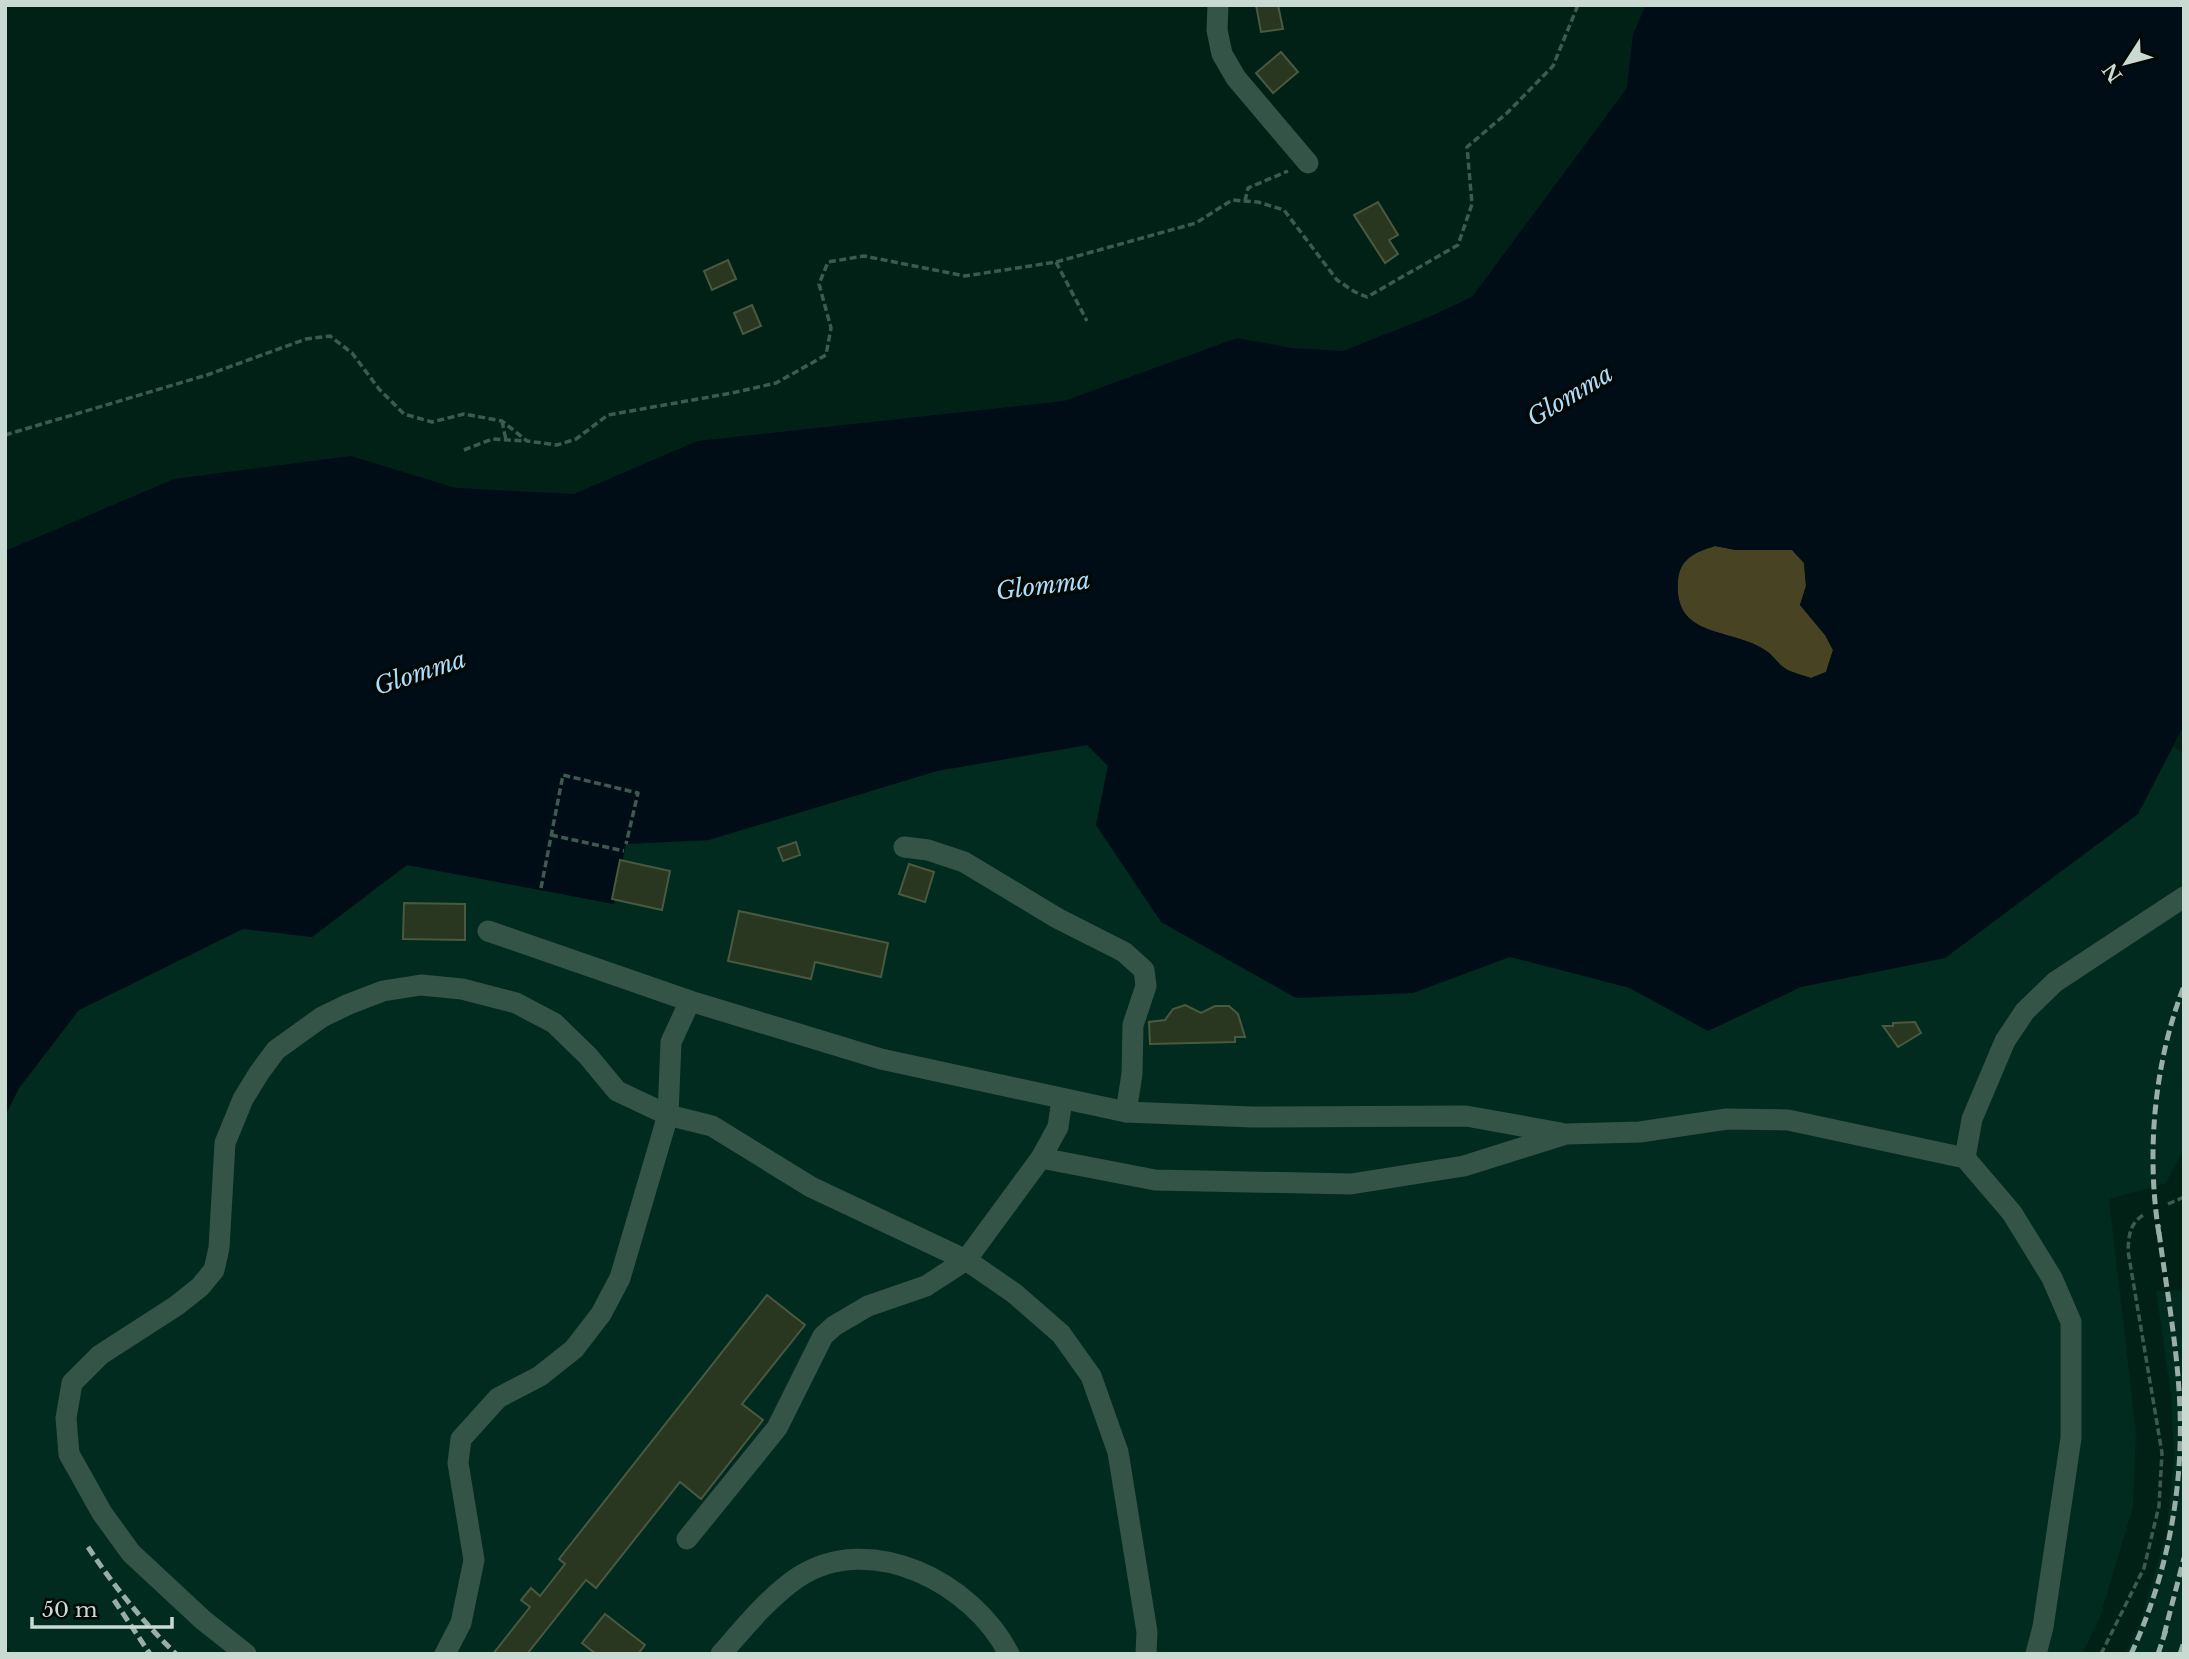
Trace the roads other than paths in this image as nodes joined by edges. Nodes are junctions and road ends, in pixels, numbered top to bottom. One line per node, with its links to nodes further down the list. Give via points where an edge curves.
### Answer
1 (1218, 5): 2 (street, via 1222,54 1236,78)
2 (1308, 163)
3 (904, 847): 8 (street, via 964,862 1124,952 1144,970 1146,986 1133,1025)
4 (2184, 897): 12 (street, via 2055,982 2025,1011 2005,1041 1977,1108)
5 (488, 931): 6 (street)
6 (690, 1001): 7 (street, via 881,1059); 9 (street, via 671,1042)
7 (1062, 1100): 8 (street); 11 (street, via 1058,1127)
8 (1126, 1112): 10 (street, via 1252,1117 1466,1116)
9 (668, 1115): 13 (street, via 712,1126 811,1187); 15 (street, via 617,1091 554,1023 516,1003 462,989 421,985 383,991 323,1017 276,1050 243,1099 225,1143 214,1270 200,1287 100,1355 72,1383 66,1418 69,1454 131,1553); 16 (street, via 620,1278 601,1314 574,1349 540,1376 498,1398 461,1439 458,1463 474,1560 461,1623)
10 (1566, 1134): 11 (street, via 1464,1166 1351,1184 1155,1180); 12 (street, via 1640,1132 1727,1119 1788,1120)
11 (1041, 1157): 13 (street)
12 (1965, 1158): 20 (street, via 2012,1213 2052,1278 2071,1322 2071,1438)
13 (966, 1259): 14 (street, via 926,1286 868,1306 823,1336 777,1428); 19 (street, via 1061,1334 1091,1376 1118,1452 1147,1632)
14 (687, 1539)
15 (246, 1654)
16 (444, 1654)
17 (721, 1654): 18 (street, via 797,1578 829,1563 856,1560 903,1566 932,1576 969,1603)
18 (1009, 1654)
19 (1146, 1654)
20 (2036, 1654)

